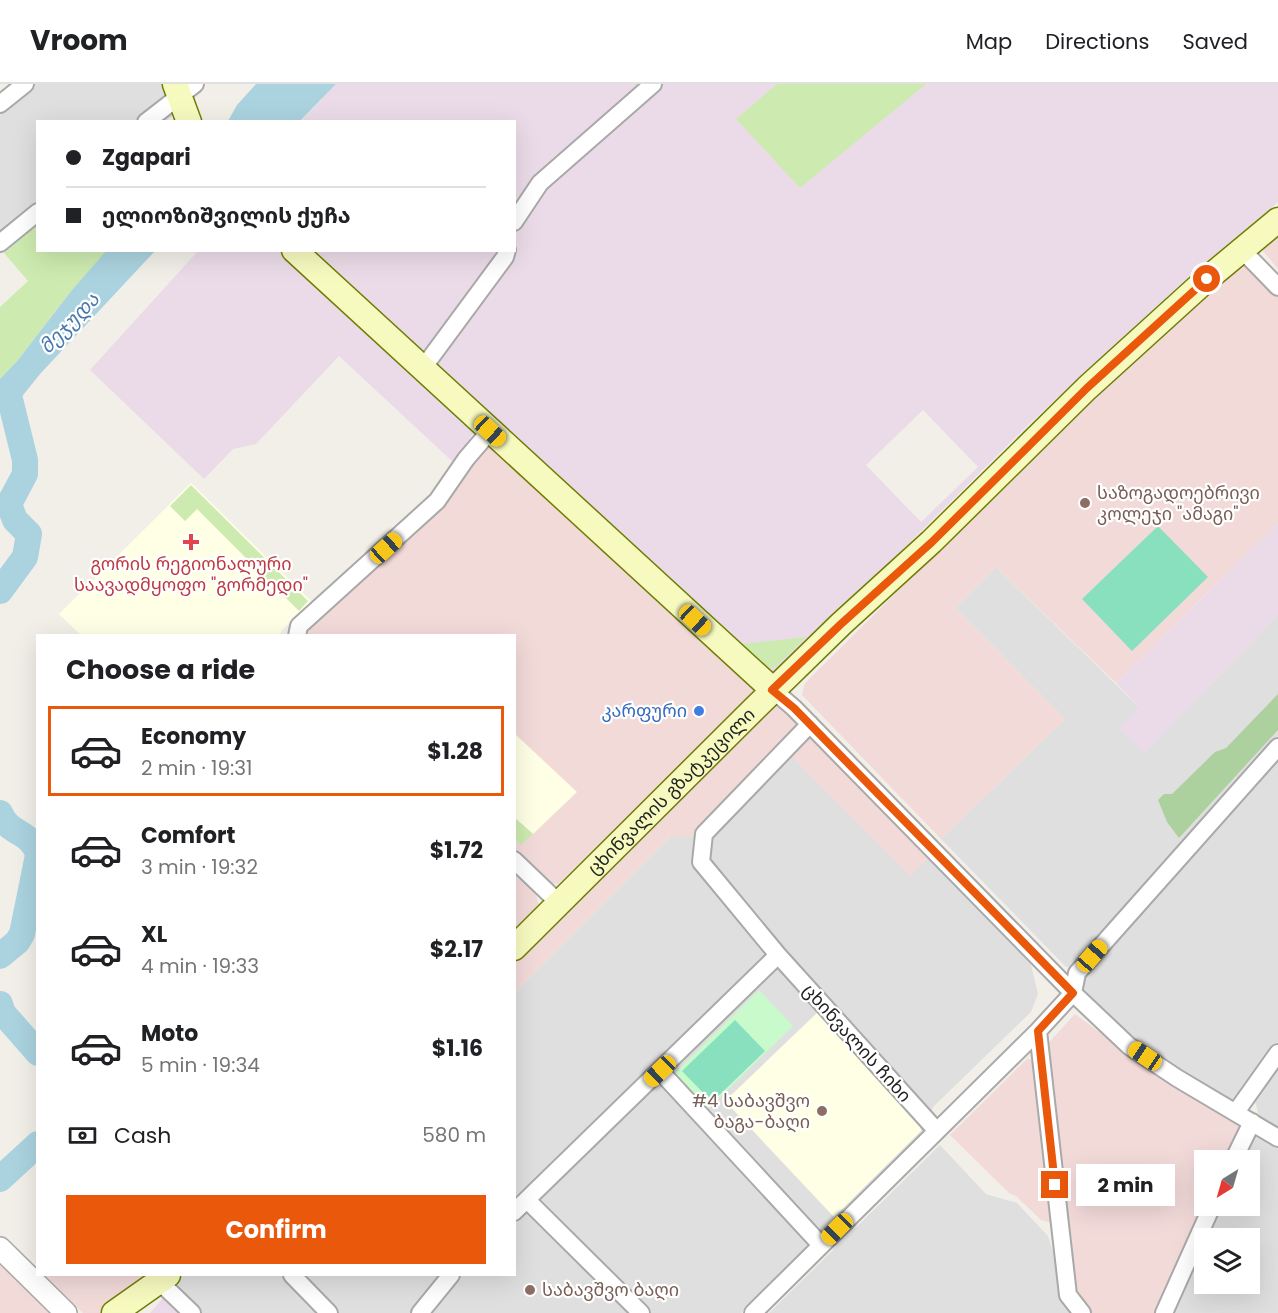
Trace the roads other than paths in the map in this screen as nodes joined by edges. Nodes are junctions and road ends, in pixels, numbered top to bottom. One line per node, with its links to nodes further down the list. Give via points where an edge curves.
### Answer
1 (25, 84): 4 (street)
2 (653, 84): 8 (street, via 540,183)
3 (183, 88): 5 (street); 6 (main road)
4 (0, 104)
5 (148, 120)
6 (189, 120)
7 (36, 214): 10 (street)
8 (516, 219)
9 (1278, 220): 11 (main road, ცხინვალის გზატკეცილი)
10 (0, 243)
11 (1242, 249): 14 (street); 18 (main road, ცხინვალის გზატკეცილი, via 1087,388 932,542)
12 (296, 252): 15 (main road)
13 (506, 252): 15 (street)
14 (1278, 286)
15 (423, 368): 16 (main road)
16 (490, 431): 17 (street, via 437,501 299,626); 18 (main road)
17 (297, 634)
18 (772, 690): 19 (street); 22 (main road, ცხინვალის გზატკეცილი)
19 (810, 724): 24 (street, ცხინვალის ჩიხი, via 704,834 701,861); 25 (street)
20 (1278, 747): 25 (street, via 1077,972)
21 (516, 862): 22 (street)
22 (560, 904): 23 (main road, ცხინვალის გზატკეცილი)
23 (516, 946)
24 (778, 955): 28 (street); 31 (street, ცხინვალის ჩიხი)
25 (1073, 993): 26 (street); 29 (street, via 1129,1046)
26 (1038, 1031): 31 (street); 49 (street, via 1068,1295)
27 (1278, 1053): 29 (street)
28 (660, 1071): 34 (street); 36 (street)
29 (1236, 1112): 30 (street)
30 (1252, 1122): 32 (street); 33 (street)
31 (936, 1130): 36 (street)
32 (1278, 1138)
33 (1238, 1150)
34 (521, 1206): 47 (street)
35 (1208, 1216): 50 (street)
36 (821, 1245): 48 (street)
37 (0, 1248): 41 (street)
38 (293, 1276): 45 (street)
39 (450, 1276): 46 (street)
40 (169, 1279): 42 (main road); 43 (main road); 44 (street)
41 (66, 1313)
42 (114, 1313)
43 (143, 1313)
44 (192, 1313)
45 (328, 1313)
46 (420, 1313)
47 (641, 1313)
48 (753, 1313)
49 (1082, 1313)
50 (1164, 1313)

